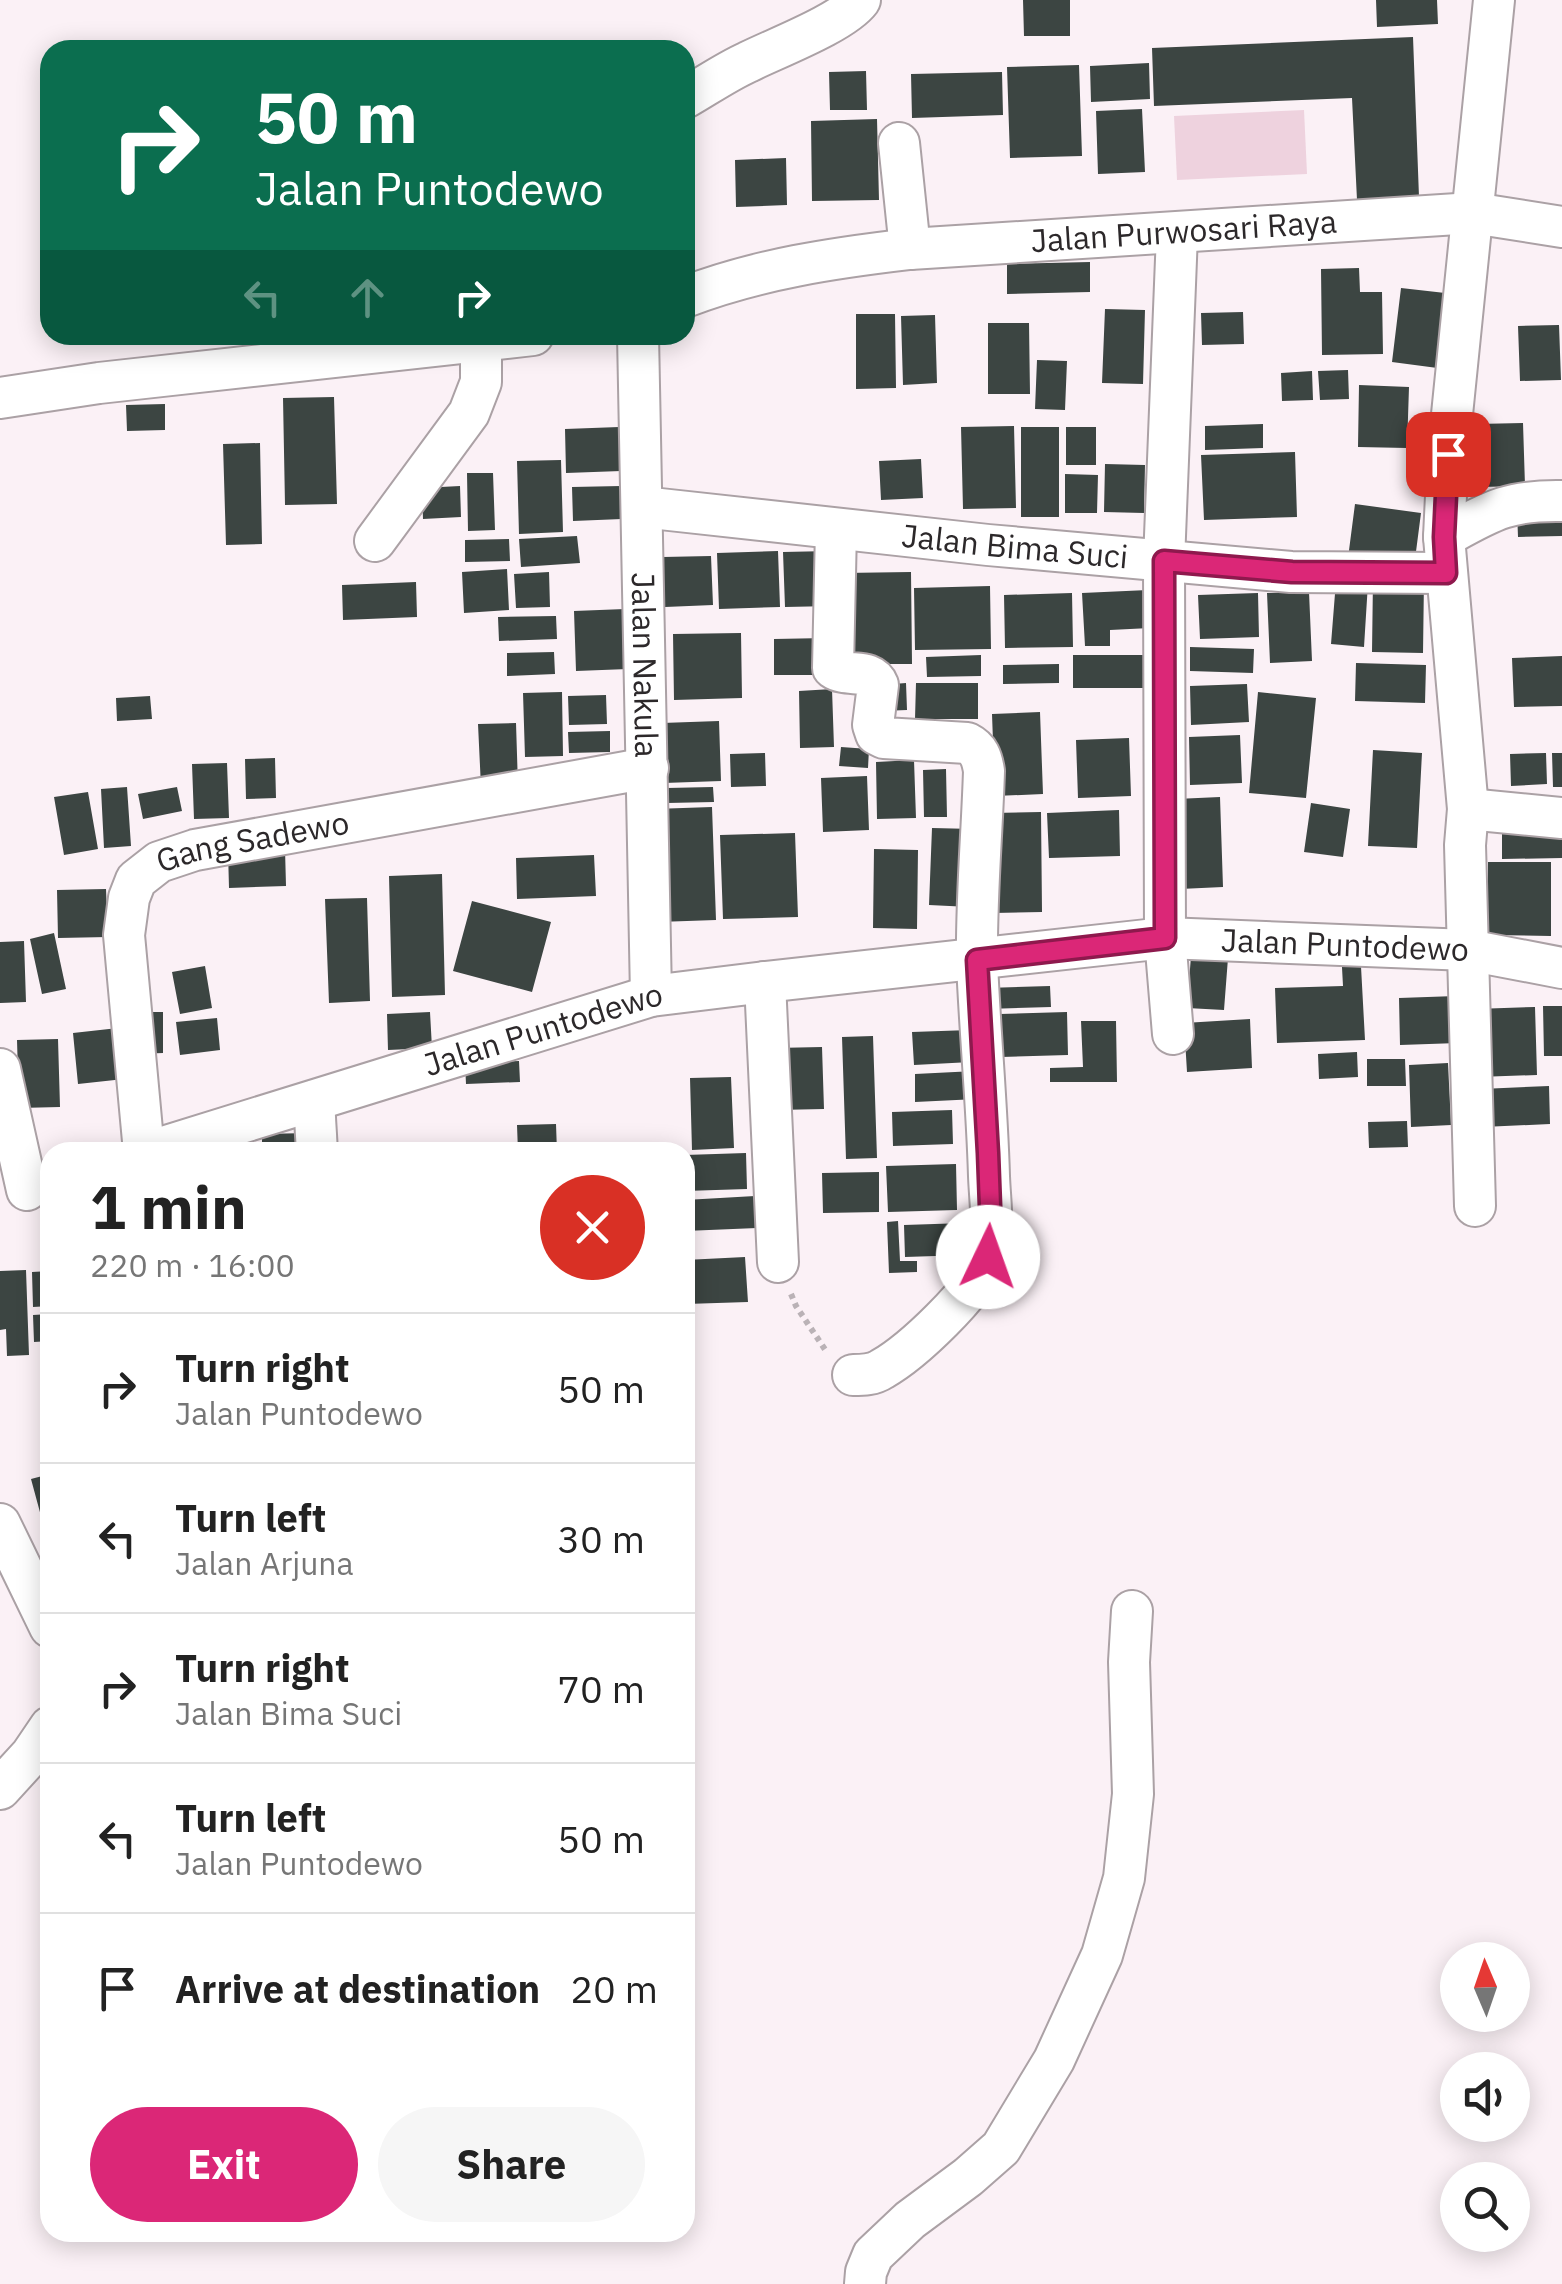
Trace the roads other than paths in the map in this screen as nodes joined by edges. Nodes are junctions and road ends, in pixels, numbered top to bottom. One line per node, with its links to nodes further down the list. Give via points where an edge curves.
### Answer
1 (860, 0): 3 (street)
2 (1494, 0): 5 (street)
3 (695, 92)
4 (899, 144): 8 (street)
5 (1473, 213): 6 (street, Jalan Purwosari Raya); 7 (street, Jalan Purwosari Raya); 18 (street, Jalan Puntodewo, via 1448,454)
6 (1562, 227)
7 (1177, 234): 8 (street, Jalan Purwosari Raya); 19 (street)
8 (910, 249): 9 (street, Jalan Purwosari Raya, via 764,272)
9 (695, 293)
10 (453, 345): 13 (street)
11 (481, 345): 17 (street, via 481,382 469,413)
12 (638, 345): 15 (street, Jalan Nakula)
13 (0, 398)
14 (1562, 501): 18 (street, via 1504,506)
15 (642, 507): 16 (street, Jalan Bima Suci); 20 (street, Jalan Nakula)
16 (836, 529): 19 (street, Jalan Bima Suci); 25 (street, via 833,668 876,678 873,725 880,736 967,743 982,759)
17 (375, 541)
18 (1445, 555): 19 (street, Jalan Bima Suci, via 1292,572); 21 (street, Jalan Puntodewo)
19 (1164, 561): 23 (street)
20 (648, 768): 28 (street, Jalan Nakula); 32 (street, Gang Sadewo, via 159,862 136,880 124,935)
21 (1468, 809): 22 (street); 24 (street, Jalan Puntodewo)
22 (1562, 818)
23 (1165, 938): 24 (street, Jalan Puntodewo); 25 (street, Jalan Puntodewo); 29 (street)
24 (1468, 950): 26 (street); 36 (street)
25 (977, 960): 27 (street, Jalan Puntodewo); 38 (street, via 988,1257 970,1290 920,1340 881,1370)
26 (1562, 968)
27 (764, 982): 28 (street, Jalan Puntodewo); 37 (street)
28 (652, 996): 31 (street, Jalan Puntodewo)
29 (1174, 1034)
30 (0, 1069): 35 (street)
31 (314, 1101): 33 (street, Jalan Puntodewo); 34 (street)
32 (144, 1142)
33 (178, 1142)
34 (316, 1142)
35 (26, 1190)
36 (1475, 1206)
37 (778, 1262)
38 (852, 1376)
39 (0, 1524): 40 (street)
40 (40, 1606)
41 (1132, 1611): 44 (street, via 1132,1794 1124,1878 1102,1955 1054,2060 1001,2148 873,2255)
42 (40, 1741): 43 (street)
43 (0, 1789)
44 (865, 2284)

